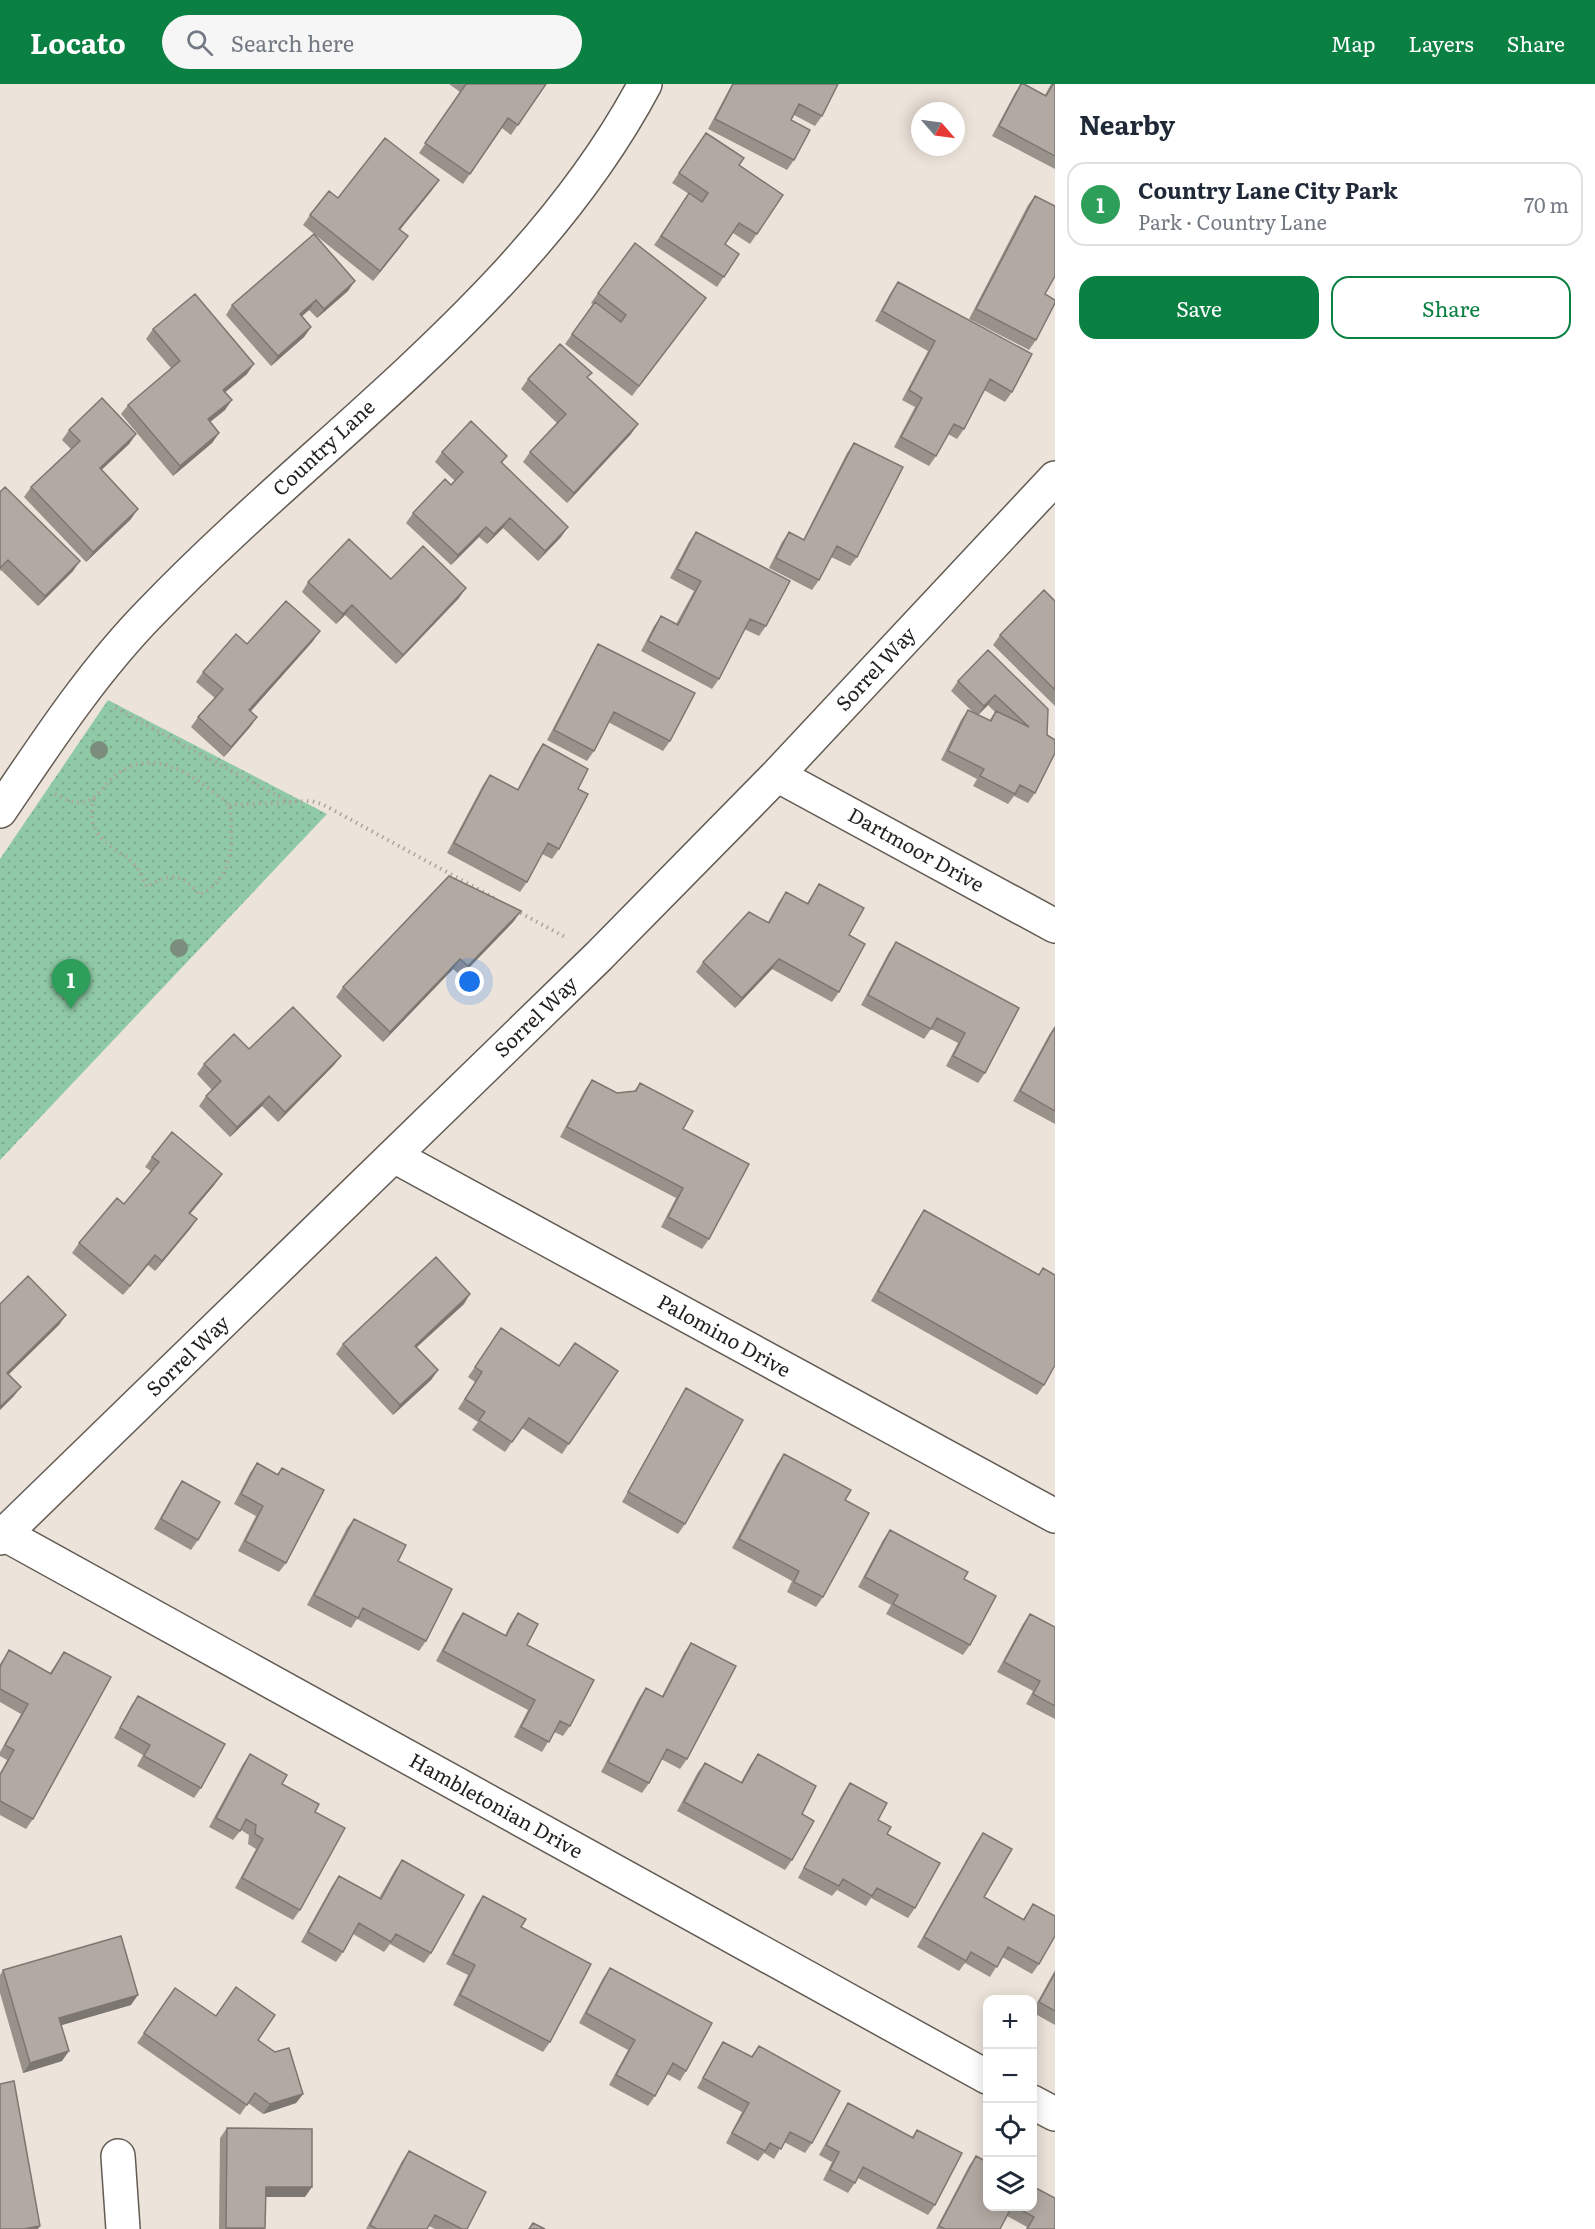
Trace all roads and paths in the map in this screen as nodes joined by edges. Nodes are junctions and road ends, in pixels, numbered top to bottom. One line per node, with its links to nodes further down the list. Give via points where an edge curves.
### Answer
1 (645, 84): 3 (street, Country Lane, via 596,166 495,286 157,606)
2 (1055, 478): 4 (street, Sorrel Way)
3 (84, 692): 5 (street, Country Lane); 7 (path)
4 (777, 775): 10 (street, Dartmoor Drive); 11 (street, Sorrel Way)
5 (23, 777): 6 (path, via 75,802 86,802); 9 (street, Country Lane)
6 (95, 796): 8 (path, via 118,773 132,765 152,763 168,765 194,777); 8 (path, via 90,809 95,830 101,839 129,858 147,887 164,877 181,878 199,895 216,884 230,861)
7 (291, 803): 8 (path); 11 (path, via 311,801 334,809)
8 (229, 805)
9 (0, 811)
10 (1055, 926)
11 (599, 956): 12 (street, Sorrel Way)
12 (394, 1156): 13 (street, Palomino Drive); 14 (street, Sorrel Way)
13 (1055, 1516)
14 (2, 1536): 15 (street, Hambletonian Drive)
15 (983, 2075)
16 (1034, 2103): 17 (street)
17 (1055, 2114)
18 (118, 2156): 19 (street)
19 (123, 2229)

